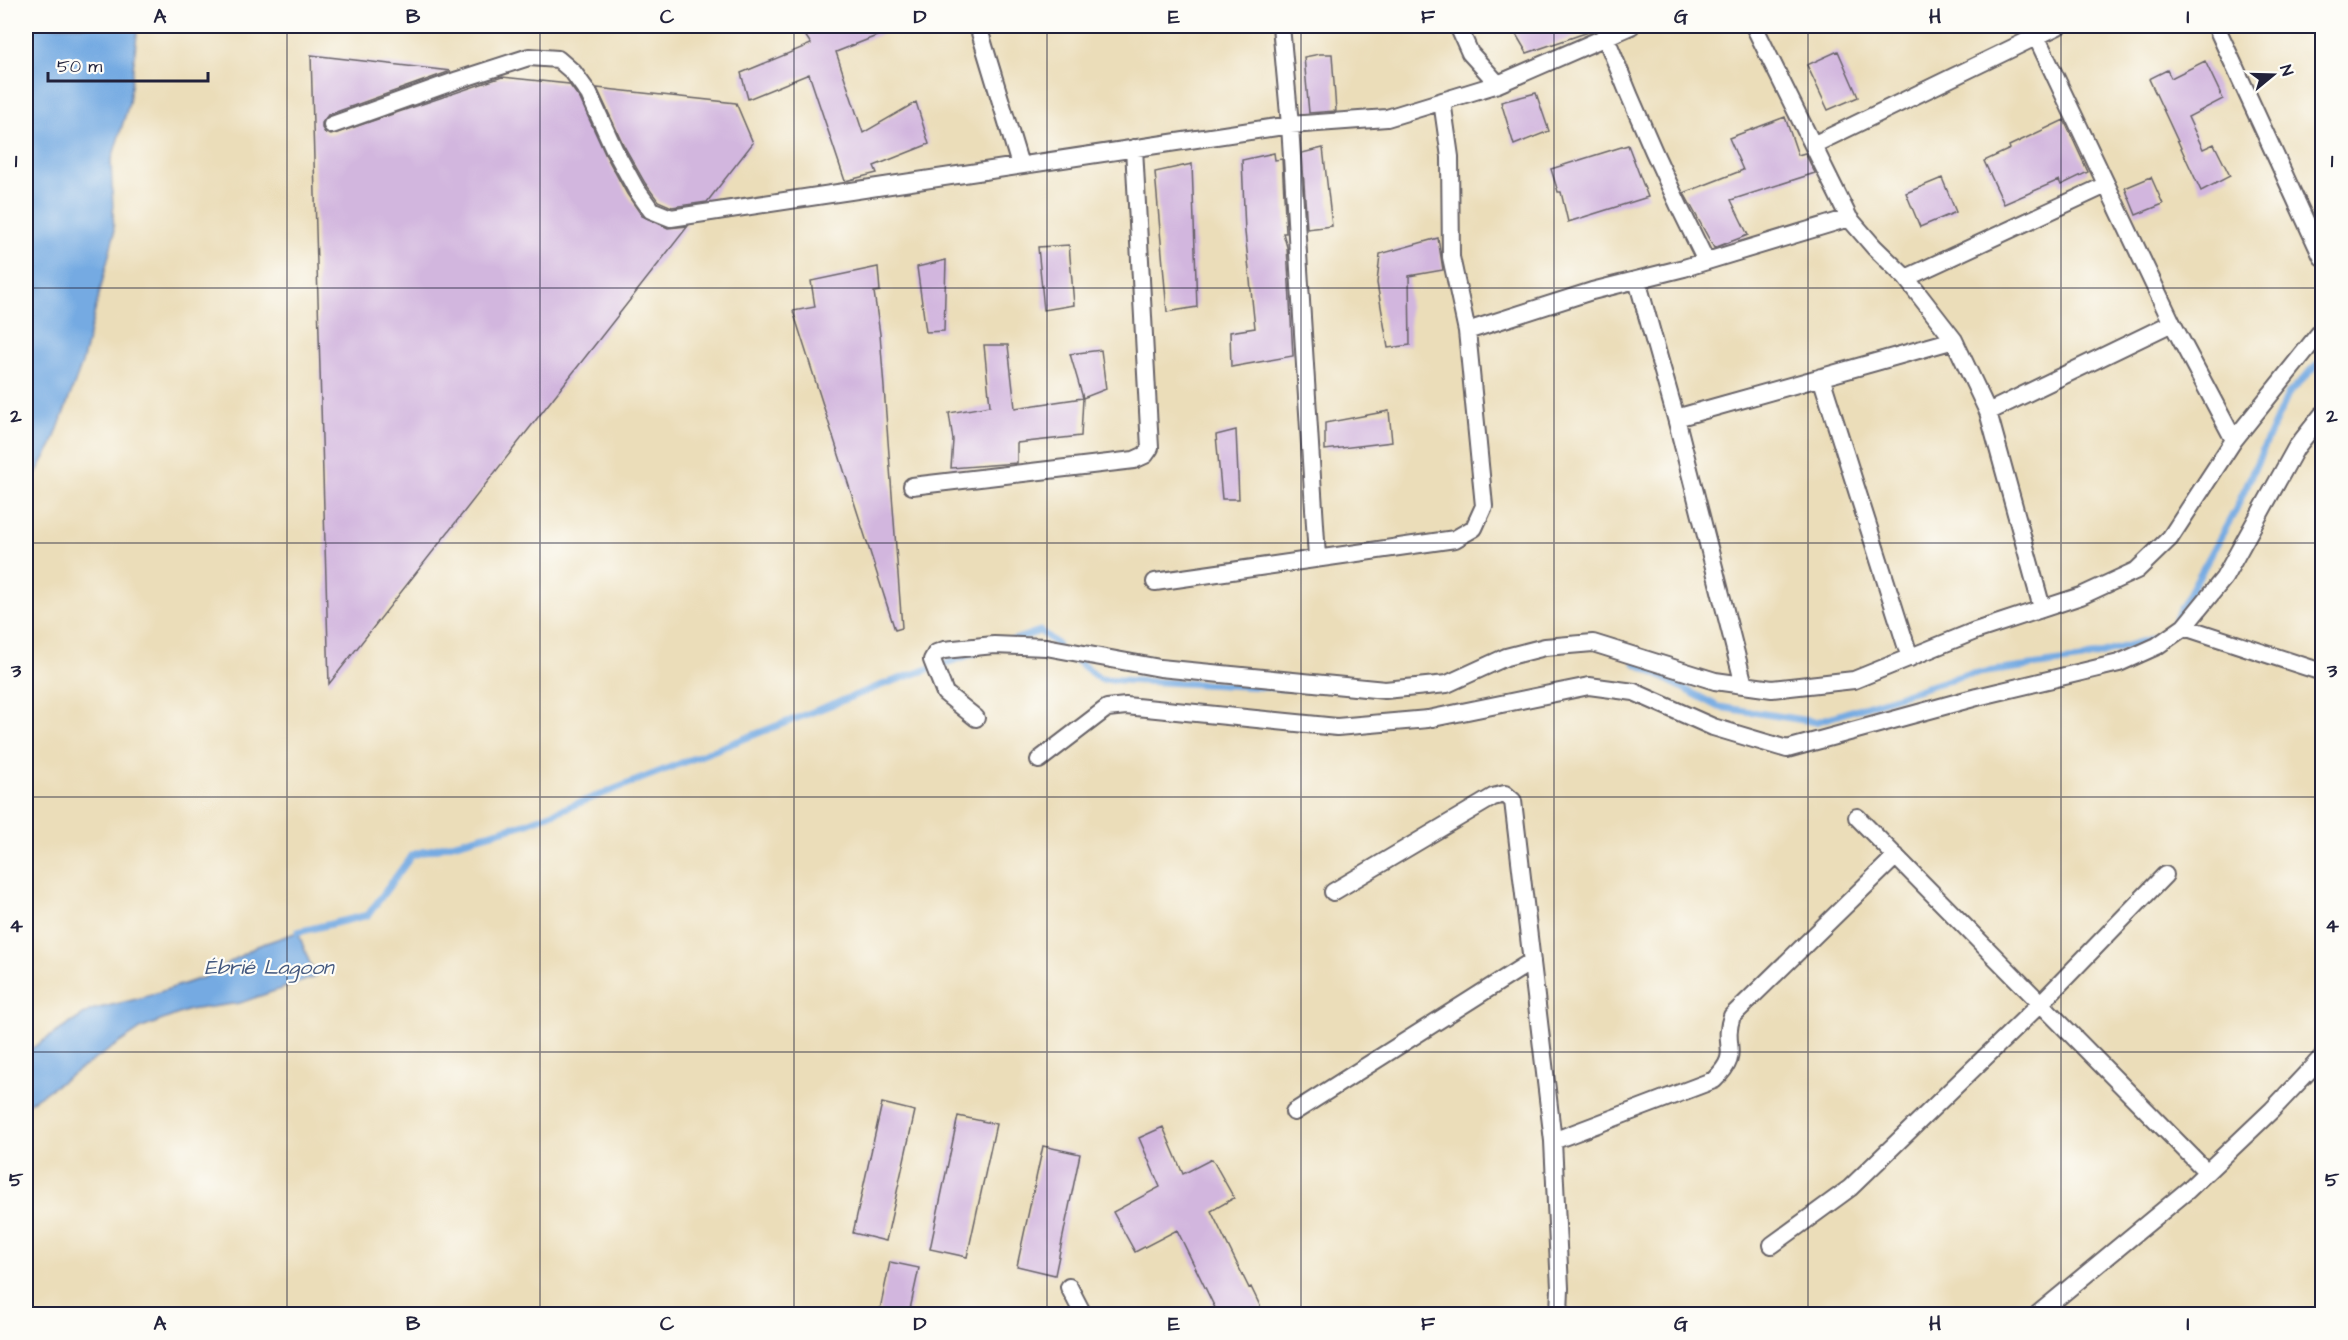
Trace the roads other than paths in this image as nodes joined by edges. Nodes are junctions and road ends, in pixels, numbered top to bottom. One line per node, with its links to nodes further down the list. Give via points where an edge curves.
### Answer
1 (978, 26): 16 (street)
2 (1281, 26): 13 (street)
3 (1458, 26): 10 (street, via 1470,53)
4 (1631, 26): 9 (street)
5 (1754, 26): 14 (street)
6 (2058, 26): 8 (street)
7 (2216, 26): 19 (street)
8 (2036, 36): 14 (street); 17 (street)
9 (1606, 38): 10 (street); 20 (street, via 1664,180)
10 (1498, 84): 11 (street)
11 (1442, 101): 13 (street, via 1387,118); 25 (street, via 1450,157 1451,257)
12 (332, 125): 16 (street, via 529,57 558,59 573,72 589,94 636,189 651,210 671,218)
13 (1290, 125): 15 (street); 33 (street)
14 (1813, 145): 18 (street)
15 (1134, 148): 16 (street); 32 (street, via 1150,448 1134,460)
16 (1020, 165)
17 (2106, 184): 21 (street); 23 (street)
18 (1850, 219): 20 (street); 21 (street)
19 (2322, 257)
20 (1706, 261): 22 (street)
21 (1906, 278): 26 (street)
22 (1636, 280): 25 (street); 30 (street)
23 (2172, 323): 28 (street); 31 (street)
24 (2322, 330): 31 (street)
25 (1467, 331): 33 (street, via 1484,506 1474,528 1455,539)
26 (1954, 340): 27 (street); 28 (street)
27 (1821, 377): 30 (street); 37 (street)
28 (1988, 412): 35 (street)
29 (2322, 415): 36 (street, via 2296,448 2224,578)
30 (1676, 418): 39 (street)
31 (2234, 440): 35 (street, via 2170,537 2137,570 2081,596)
32 (912, 486)
33 (1317, 557): 34 (street)
34 (1155, 582)
35 (2042, 608): 37 (street)
36 (2184, 627): 38 (street); 41 (street, via 2119,663 1787,749 1713,727 1634,692 1589,686 1428,719 1337,727 1126,706 1107,708)
37 (1910, 658): 39 (street, via 1854,680 1772,689)
38 (2322, 672)
39 (1744, 685): 40 (street, via 1715,681 1593,643 1545,647 1516,655 1447,684 1385,690 1160,668 1046,648 994,645 936,653 932,660 945,693)
40 (976, 718)
41 (1038, 760)
42 (1857, 817): 43 (street)
43 (1896, 856): 47 (street); 50 (street, via 1732,1016 1727,1030 1731,1060 1714,1080)
44 (2165, 875): 47 (street)
45 (1333, 892): 46 (street, via 1493,797 1505,794 1513,801)
46 (1532, 961): 49 (street); 50 (street)
47 (2041, 1003): 51 (street); 52 (street, via 1850,1188)
48 (2322, 1057): 51 (street)
49 (1294, 1112)
50 (1553, 1142): 55 (street)
51 (2207, 1172): 56 (street)
52 (1772, 1245)
53 (1070, 1287): 54 (street)
54 (1083, 1314)
55 (1559, 1314)
56 (2038, 1314)

